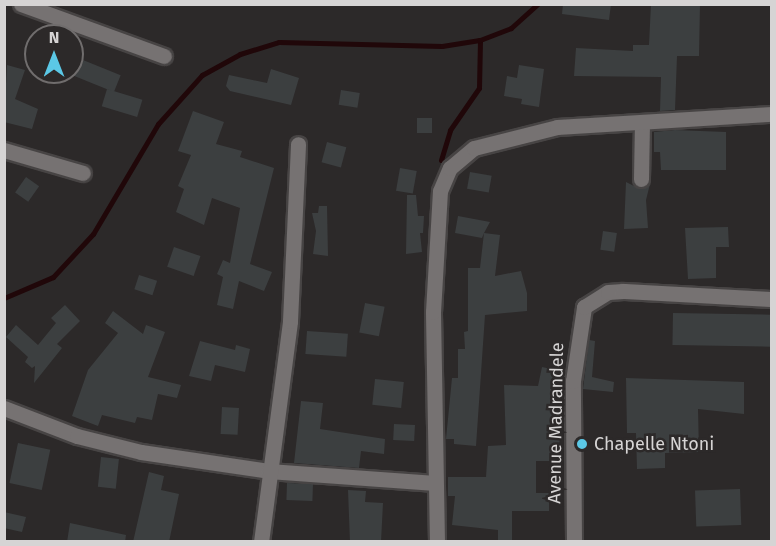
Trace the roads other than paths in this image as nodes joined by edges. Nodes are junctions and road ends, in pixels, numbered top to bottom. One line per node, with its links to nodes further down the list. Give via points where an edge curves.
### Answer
1 (21, 4): 2 (street)
2 (164, 56)
3 (771, 114): 4 (street)
4 (642, 123): 8 (street); 12 (street, via 557,127 520,134 474,147 450,168 440,191 433,312)
5 (298, 144): 11 (street, via 290,321)
6 (4, 150): 7 (street)
7 (83, 173)
8 (641, 179)
9 (771, 299): 15 (street, Avenue Madrandele, via 623,291 608,292 584,307 573,381)
10 (4, 408): 11 (street, via 77,436 141,452)
11 (269, 471): 12 (street); 13 (street)
12 (435, 483): 14 (street)
13 (261, 542)
14 (437, 542)
15 (574, 542)

